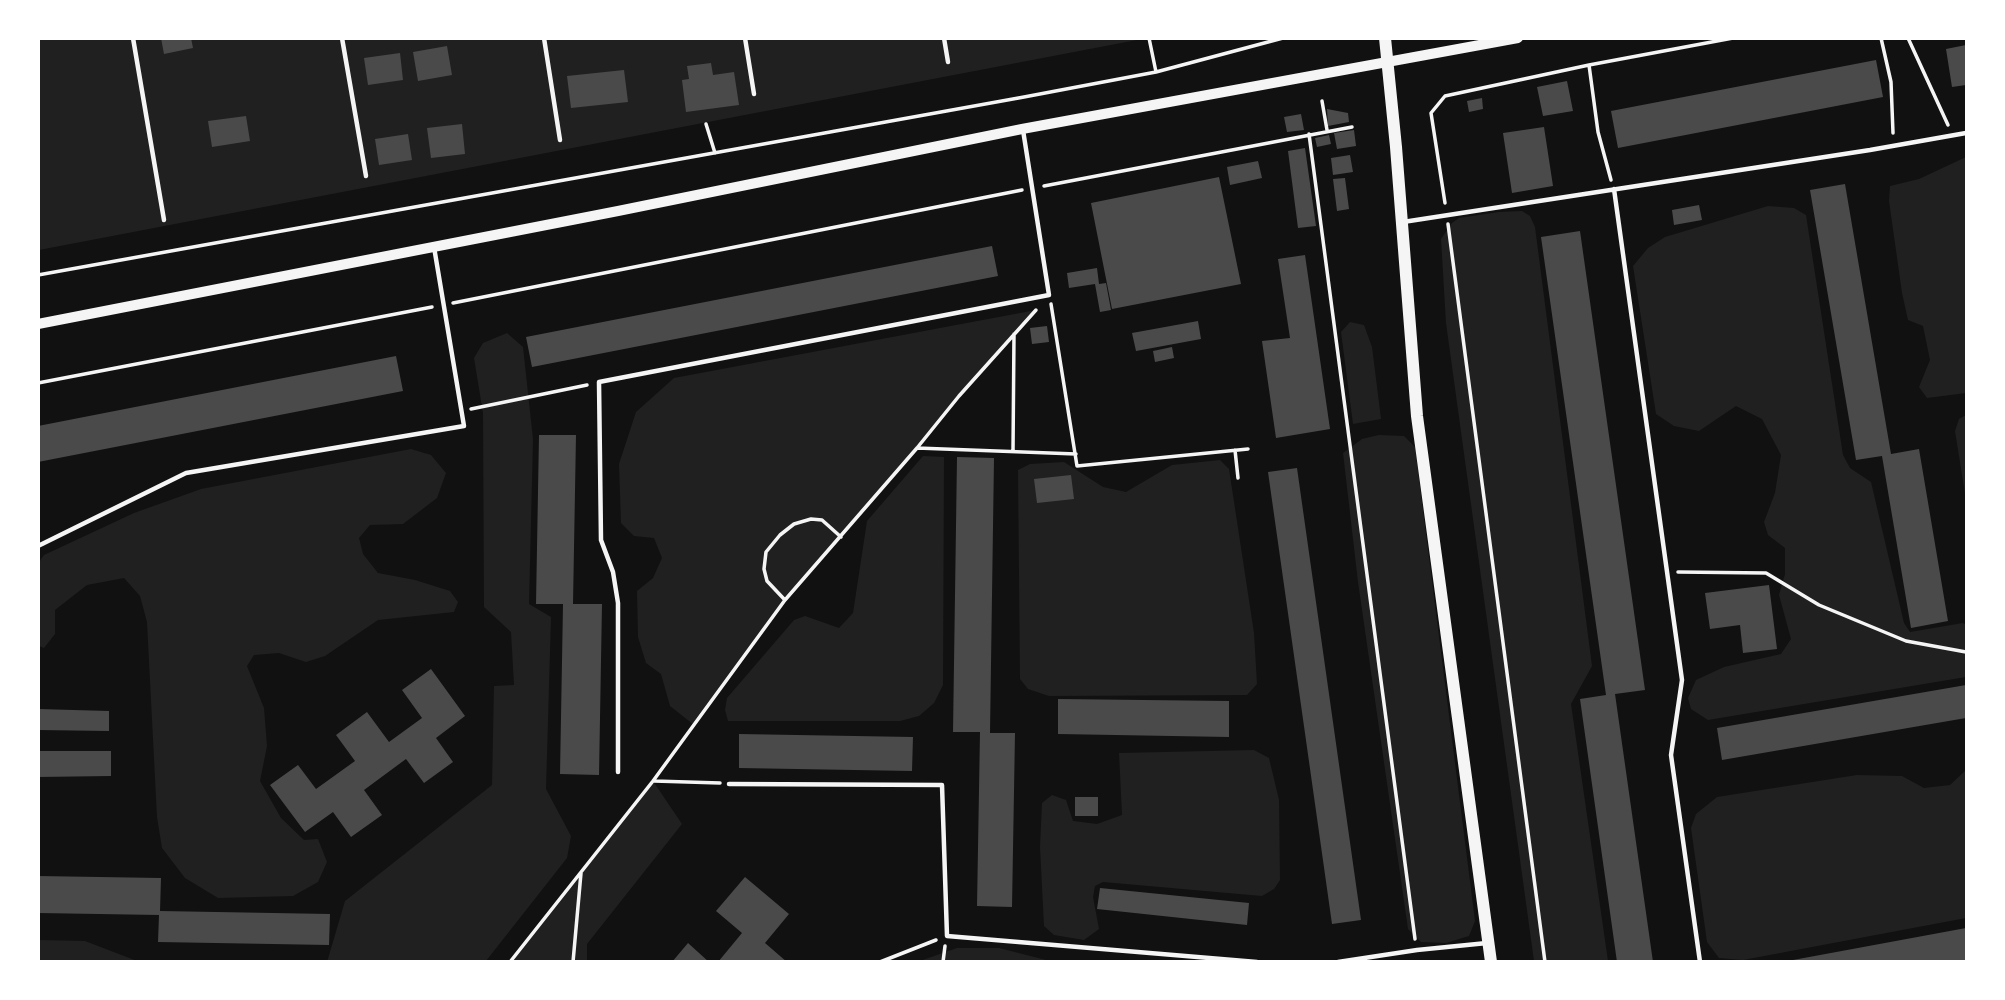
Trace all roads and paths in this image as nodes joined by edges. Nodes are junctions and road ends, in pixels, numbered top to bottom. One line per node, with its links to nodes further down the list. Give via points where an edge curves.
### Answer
1 (133, 38): 33 (lane)
2 (342, 38): 29 (lane)
3 (544, 38): 26 (lane)
4 (745, 38): 17 (lane)
5 (944, 38): 13 (lane)
6 (1149, 38): 16 (path)
7 (1283, 38): 16 (path)
8 (1385, 38): 14 (main road)
9 (1518, 38): 14 (street)
10 (1733, 38): 15 (path)
11 (1881, 38): 27 (path, via 1891,82)
12 (1908, 38): 25 (path)
13 (948, 62)
14 (1387, 63): 21 (street); 34 (main road)
15 (1588, 65): 31 (path, via 1598,132); 32 (path, via 1445,96 1437,102 1431,113)
16 (1156, 72): 28 (path)
17 (754, 94)
18 (1322, 102): 22 (path)
19 (706, 124): 28 (path)
20 (1352, 127): 22 (path)
21 (1023, 130): 30 (lane); 35 (street)
22 (1327, 131): 24 (path)
23 (1966, 133): 25 (lane)
24 (1309, 134): 30 (path); 61 (path)
25 (1953, 135): 27 (lane)
26 (560, 140)
27 (1894, 146): 31 (lane)
28 (715, 153): 36 (path)
29 (366, 176)
30 (1032, 188): 37 (lane); 38 (path)
31 (1614, 189): 32 (lane); 52 (lane)
32 (1447, 214): 34 (lane); 68 (path)
33 (163, 220)
34 (1402, 222): 60 (main road, via 1417,416)
35 (434, 247): 38 (lane); 39 (street)
36 (38, 275)
37 (1049, 295): 40 (path); 41 (lane); 48 (path)
38 (445, 304): 42 (path); 43 (lane)
39 (38, 324)
40 (1014, 334): 44 (path); 47 (path)
41 (599, 382): 43 (path); 55 (lane, via 601,540 618,603)
42 (38, 383)
43 (462, 410): 51 (lane, via 464,426 186,473)
44 (917, 448): 47 (path); 50 (path)
45 (1248, 449): 46 (path)
46 (1235, 450): 48 (path, via 1077,466); 49 (path)
47 (1013, 451): 48 (path)
48 (1076, 454)
49 (1238, 478)
50 (841, 537): 53 (path); 53 (path, via 822,520 811,519 780,535 766,552 764,569 767,582)
51 (38, 546)
52 (1667, 572): 54 (path, via 1766,573 1819,605 1906,641); 69 (lane, via 1682,681 1671,755)
53 (785, 600): 56 (path)
54 (1966, 652)
55 (618, 772)
56 (653, 781): 57 (path); 58 (path)
57 (729, 784): 59 (lane, via 942,785)
58 (581, 871): 62 (path); 63 (path)
59 (947, 936): 64 (path); 65 (lane)
60 (1488, 943): 61 (lane); 67 (main road)
61 (1417, 950): 66 (lane)
62 (510, 961)
63 (573, 961)
64 (880, 961)
65 (1257, 961)
66 (1338, 961)
67 (1491, 961)
68 (1545, 961)
69 (1700, 961)

